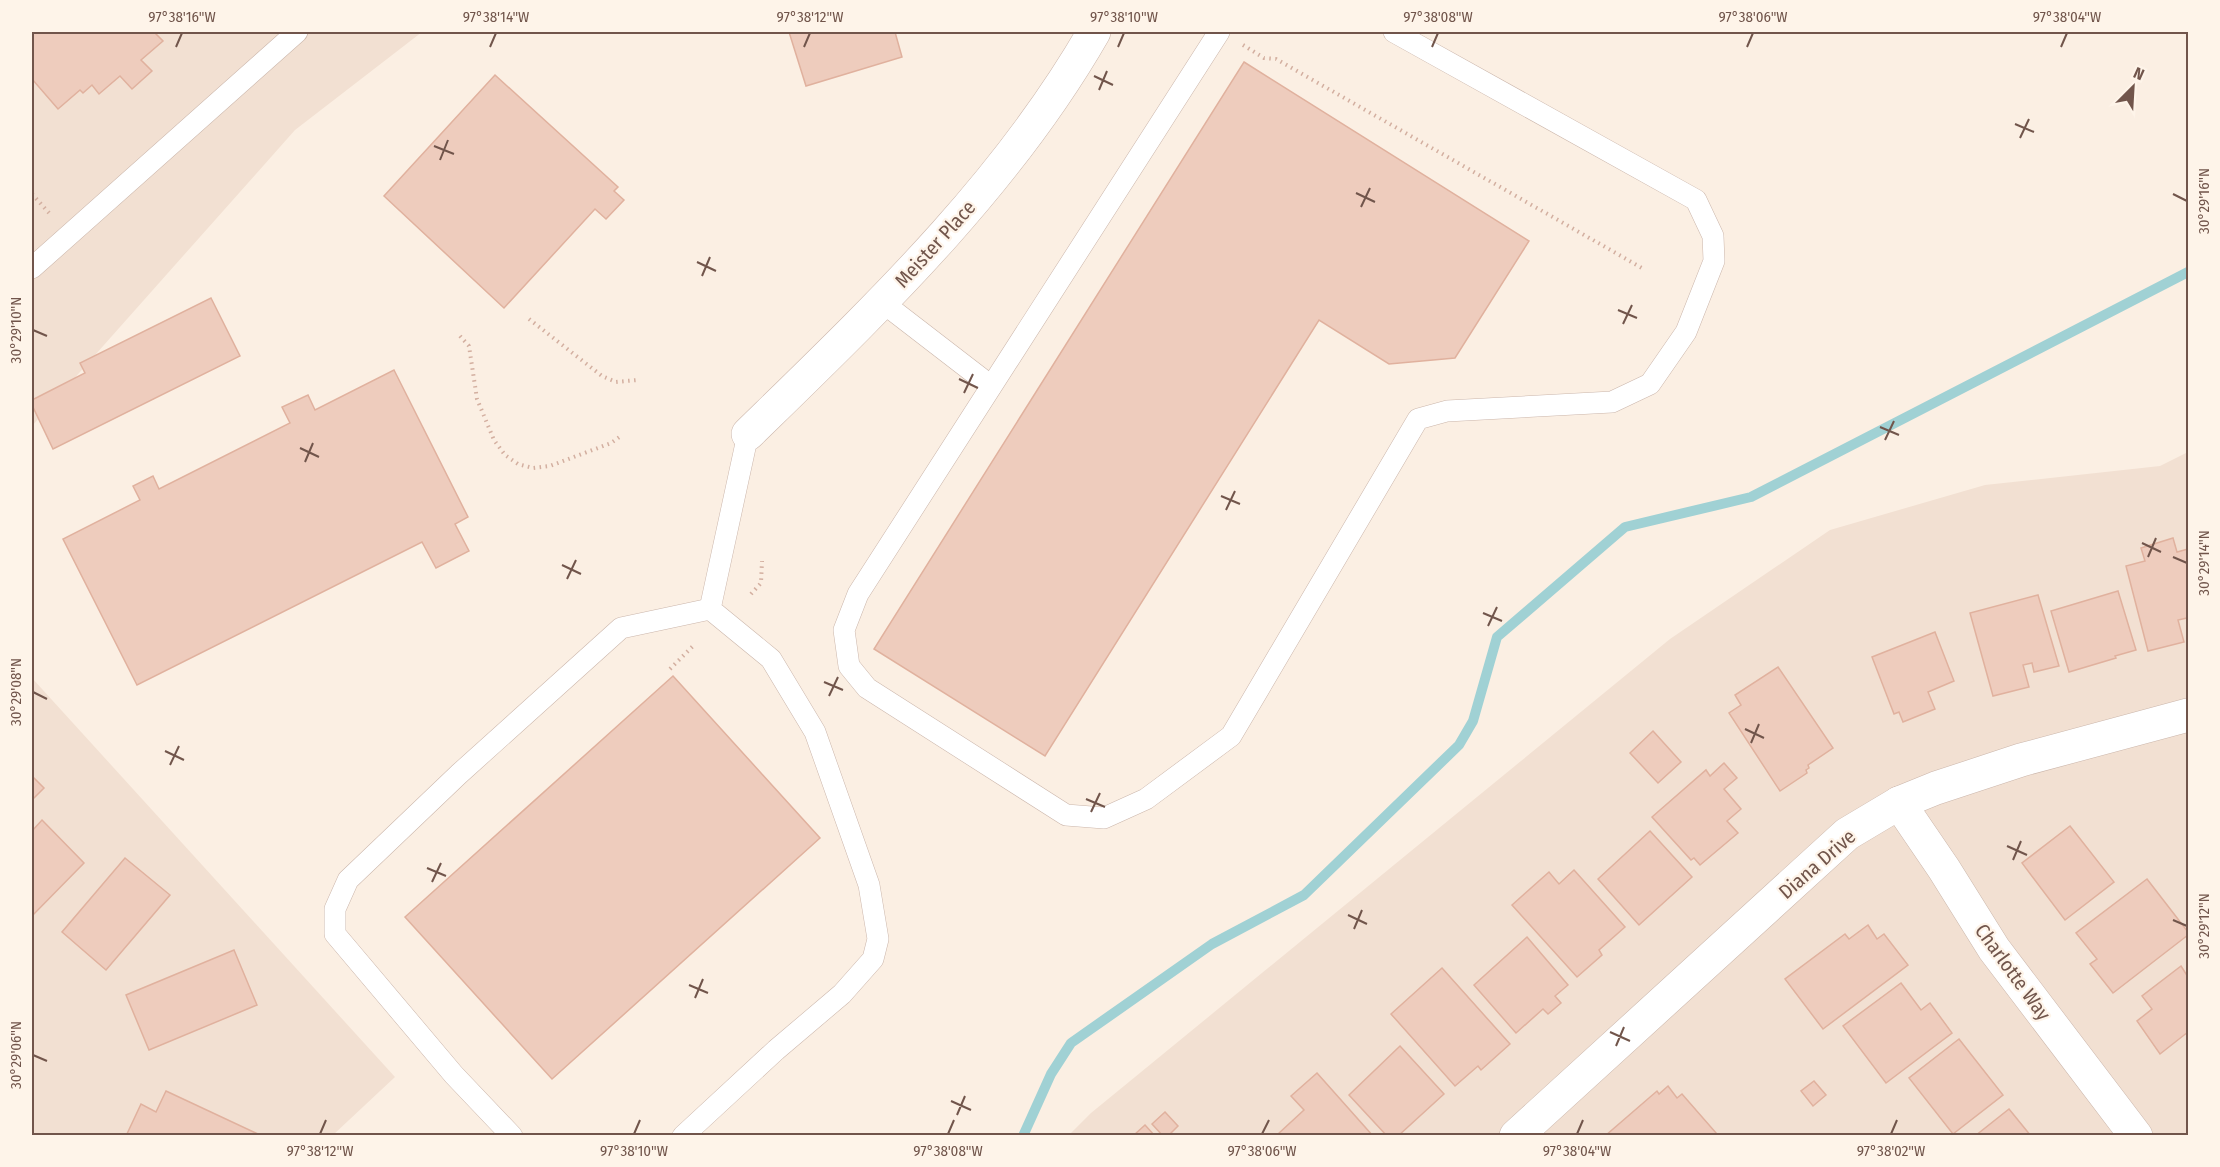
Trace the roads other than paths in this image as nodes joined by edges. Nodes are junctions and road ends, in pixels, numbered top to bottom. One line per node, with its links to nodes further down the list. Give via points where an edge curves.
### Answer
1 (297, 32): 5 (lane)
2 (1094, 32): 6 (street, Meister Place, via 1057,93 996,175)
3 (1219, 32): 7 (lane)
4 (1394, 32): 7 (lane, via 1696,200 1713,236 1714,261 1686,332 1650,384 1612,402 1447,411 1418,419 1231,736 1146,799 1104,818 1066,815 867,688 849,666 844,630 858,594)
5 (32, 268)
6 (882, 302): 7 (lane); 8 (street, Meister Place)
7 (992, 386)
8 (748, 434): 9 (lane)
9 (710, 609): 12 (lane, via 621,628 348,879 335,909 335,934 454,1075); 13 (lane, via 771,659 815,732 868,885 878,939 873,959 842,994)
10 (2188, 715): 11 (street, Diana Drive, via 2021,760)
11 (1899, 803): 14 (street, Diana Drive, via 1846,834); 15 (street, Charlotte Way, via 1994,949)
12 (512, 1136)
13 (683, 1136)
14 (1516, 1136)
15 (2136, 1136)

